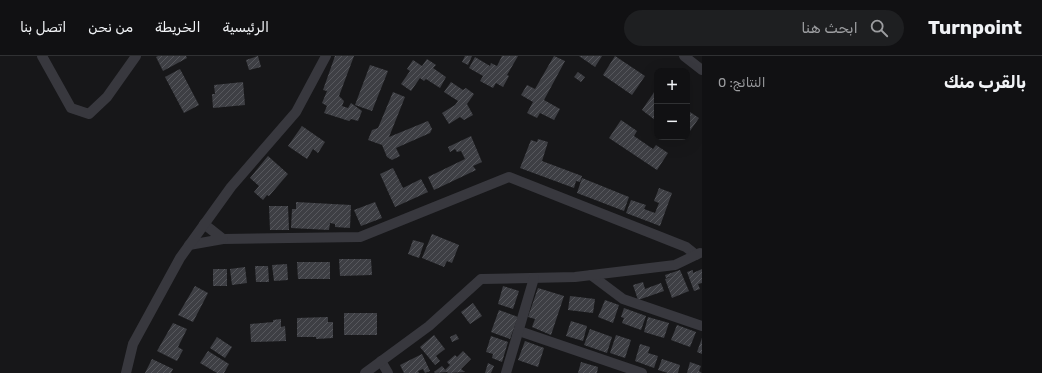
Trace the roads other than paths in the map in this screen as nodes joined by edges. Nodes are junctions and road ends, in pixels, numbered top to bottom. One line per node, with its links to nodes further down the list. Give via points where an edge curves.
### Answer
1 (42, 56): 2 (street, via 71,108 89,114 107,97)
2 (136, 56)
3 (326, 56): 6 (street, via 296,112 231,187)
4 (684, 56): 5 (street)
5 (702, 70)
6 (204, 224): 7 (street); 8 (street)
7 (223, 238): 8 (street); 9 (street, via 360,237 509,177)
8 (189, 245): 15 (street, via 133,344)
9 (699, 253): 10 (street, via 675,265)
10 (591, 276): 11 (street); 12 (street, via 623,299)
11 (534, 278): 13 (street); 14 (street, via 481,279 429,326)
12 (702, 326)
13 (519, 330): 18 (street); 19 (street)
14 (381, 361): 16 (street); 17 (street)
15 (126, 373)
16 (365, 373)
17 (388, 373)
18 (506, 373)
19 (642, 373)

